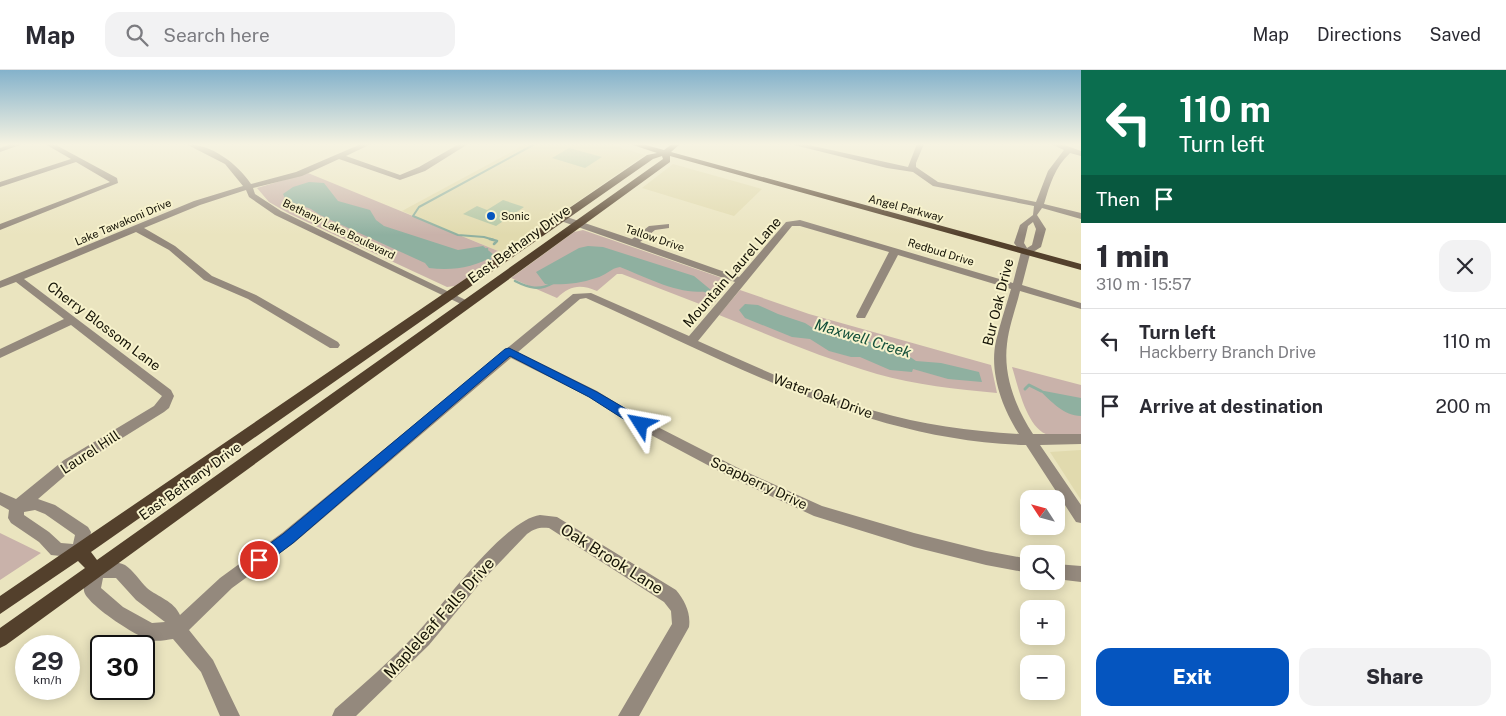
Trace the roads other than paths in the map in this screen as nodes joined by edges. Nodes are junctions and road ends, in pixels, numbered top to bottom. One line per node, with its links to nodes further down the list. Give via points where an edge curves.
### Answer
1 (33, 174): 12 (street)
2 (103, 174): 21 (street, via 114,183)
3 (239, 174): 13 (street, Bethany Lake Boulevard)
4 (298, 174): 13 (street, Lake Tawakoni Drive)
5 (389, 174): 6 (street, via 400,178)
6 (409, 174)
7 (624, 174): 17 (main road, East Bethany Drive)
8 (647, 174): 19 (main road, East Bethany Drive)
9 (742, 174): 25 (main road, Angel Parkway)
10 (919, 174): 14 (street, via 936,184)
11 (1050, 174): 14 (street)
12 (0, 185)
13 (248, 188): 22 (street, Lake Tawakoni Drive, via 211,198); 31 (street, Bethany Lake Boulevard, via 278,213)
14 (1039, 205): 15 (street); 16 (street)
15 (1081, 216)
16 (1034, 217): 25 (street, via 1024,224 1019,243); 25 (street, via 1041,229 1036,248)
17 (561, 218): 19 (street, Tallow Drive); 31 (main road, East Bethany Drive)
18 (794, 223): 24 (street, Redbud Drive); 28 (street, Mountain Laurel Lane)
19 (578, 224): 23 (street, Tallow Drive); 32 (main road, East Bethany Drive)
20 (666, 226): 23 (street, via 652,228)
21 (0, 227)
22 (136, 228): 27 (street, Lake Tawakoni Drive); 37 (street, via 172,248 208,278 252,297)
23 (634, 243): 28 (street, Tallow Drive)
24 (895, 251): 30 (street, Redbud Drive); 34 (street)
25 (1026, 252): 26 (main road, Angel Parkway); 30 (street, Bur Oak Drive)
26 (1081, 267)
27 (17, 278): 29 (street, Lake Tawakoni Drive); 35 (street, Cherry Blossom Lane)
28 (742, 281): 36 (street, Mountain Laurel Lane)
29 (0, 285)
30 (1017, 287): 33 (street, Redbud Drive); 42 (street, Bur Oak Drive, via 1001,343 1000,370 1008,400)
31 (450, 294): 32 (street, Bethany Lake Boulevard); 47 (main road, East Bethany Drive)
32 (467, 303): 49 (main road, East Bethany Drive)
33 (1081, 306)
34 (861, 316)
35 (71, 320): 39 (street); 40 (street, Cherry Blossom Lane, via 167,392)
36 (691, 341): 38 (street, Water Oak Drive, via 580,295 572,298); 42 (street, Water Oak Drive, via 849,408 912,425 1000,439)
37 (334, 344)
38 (509, 352): 48 (street, Soapberry Drive, via 593,394 641,424 736,474 819,511 914,540); 53 (street, via 288,538 226,584)
39 (0, 354)
40 (167, 400): 44 (street, Laurel Hill, via 159,409 69,464)
41 (1081, 439): 42 (street, Water Oak Drive)
42 (1029, 440): 45 (street, Bur Oak Drive)
43 (0, 498): 44 (street)
44 (17, 507): 47 (street, via 16,518 57,550); 47 (street, via 35,504 69,521 83,532)
45 (1081, 516)
46 (536, 521): 56 (street, Mapleleaf Falls Drive, via 522,529 475,577 423,639); 57 (street, Oak Brook Lane, via 552,522 670,596 680,610 680,627)
47 (80, 551): 49 (main road); 52 (main road, East Bethany Drive)
48 (1020, 564)
49 (96, 570): 53 (street, via 120,571 142,594 171,614); 53 (street, via 92,591 116,613 151,632); 54 (main road, East Bethany Drive)
50 (1065, 572): 51 (street)
51 (1081, 574)
52 (0, 606)
53 (177, 630): 55 (street, via 207,666)
54 (0, 639)
55 (230, 716)
56 (342, 716)
57 (628, 716)

